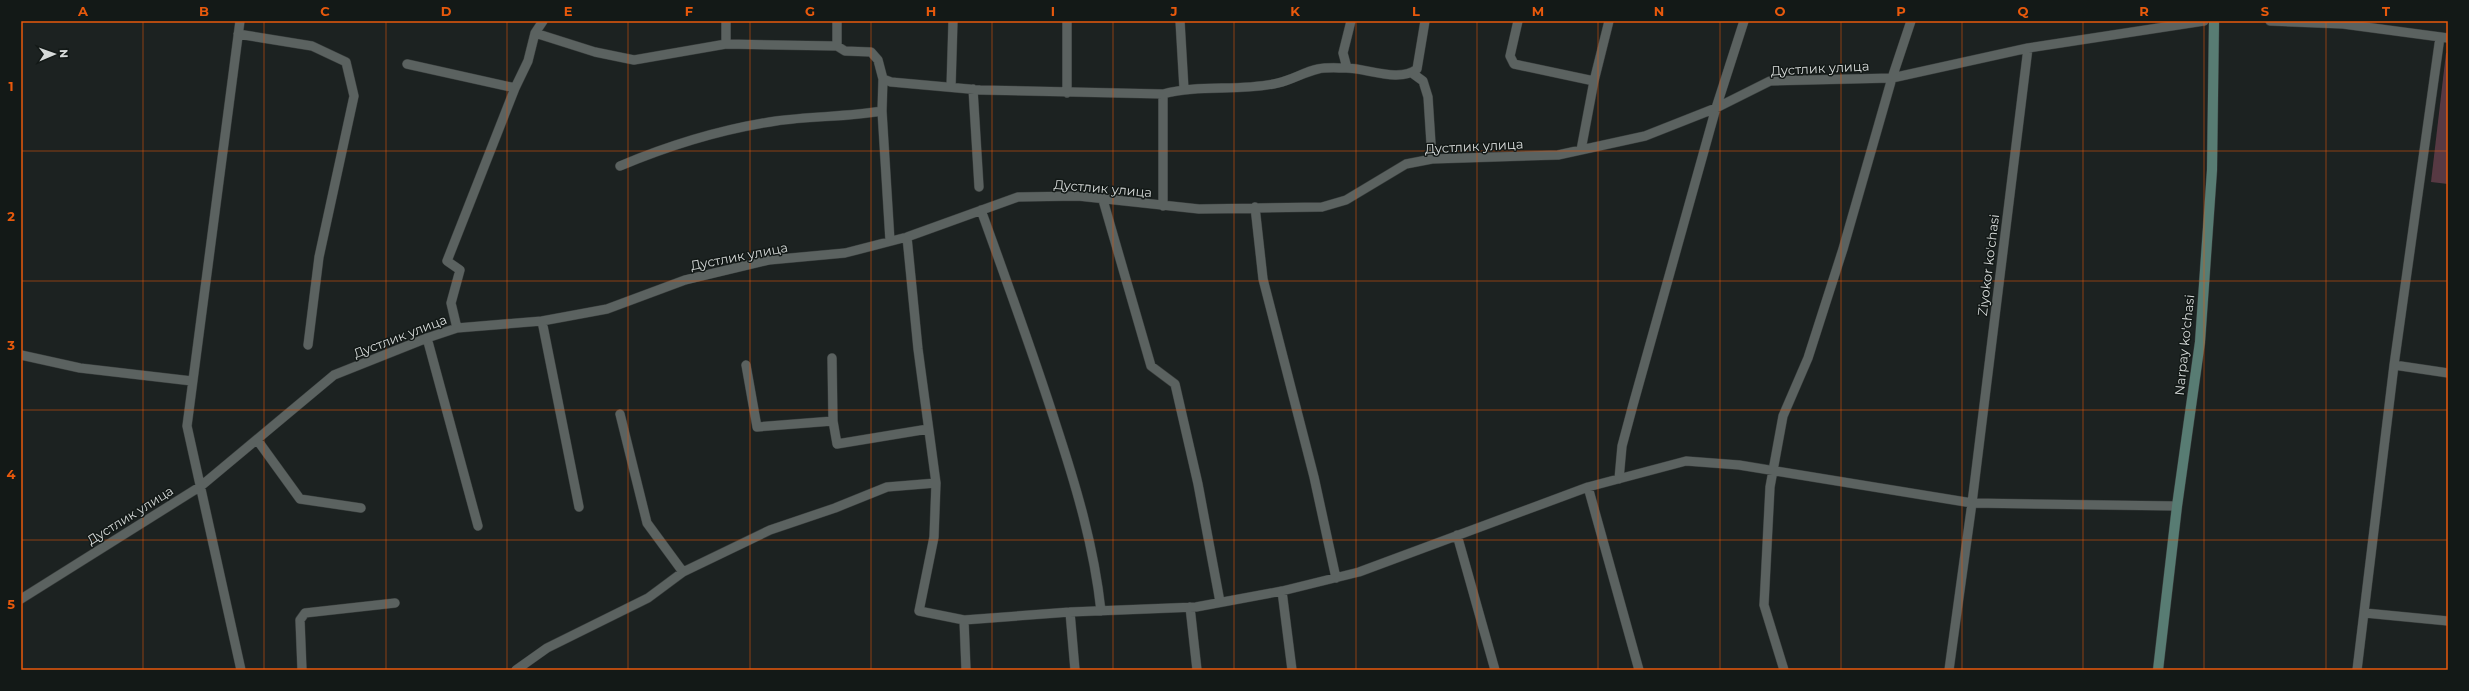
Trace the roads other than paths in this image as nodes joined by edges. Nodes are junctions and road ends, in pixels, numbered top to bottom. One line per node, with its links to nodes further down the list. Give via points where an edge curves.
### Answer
1 (240, 21): 18 (street)
2 (543, 21): 17 (street)
3 (726, 21): 20 (street)
4 (837, 21): 21 (street)
5 (953, 21): 29 (street)
6 (1067, 21): 33 (street)
7 (1180, 21): 32 (street)
8 (1351, 21): 24 (street, via 1343,53)
9 (1425, 21): 25 (street, via 1417,69)
10 (1518, 21): 28 (street, via 1510,56 1514,64)
11 (1609, 21): 28 (street)
12 (1744, 21): 35 (street)
13 (1911, 21): 26 (street)
14 (2204, 21): 22 (street, Дустлик улица)
15 (2214, 21): 67 (main road, Narpay ko'chasi, via 2212,170 2200,342)
16 (2270, 21): 19 (street, via 2343,24)
17 (535, 33): 20 (street, via 595,52 634,60); 30 (street, via 528,61)
18 (238, 34): 50 (street, via 312,46 346,62 354,96 319,257); 56 (street)
19 (2444, 37): 54 (street)
20 (726, 44): 21 (street)
21 (837, 46): 27 (street, via 845,51 872,52 878,60)
22 (2028, 48): 26 (street, Дустлик улица); 66 (street, Ziyokor ko'chasi)
23 (407, 64): 30 (street)
24 (1347, 68): 25 (street, via 1401,75); 32 (street, via 1318,69 1279,83 1242,88)
25 (1412, 73): 38 (street, via 1423,81 1428,97)
26 (1892, 78): 35 (street, Дустлик улица, via 1770,81); 61 (street, via 1843,249 1808,358 1784,416)
27 (883, 79): 29 (street, via 891,82); 36 (street)
28 (1594, 81): 37 (street)
29 (951, 87): 31 (street)
30 (515, 88): 48 (street, via 447,261 460,270 451,303)
31 (973, 89): 33 (street); 40 (street)
32 (1184, 89): 34 (street)
33 (1067, 93): 34 (street)
34 (1163, 94): 42 (street)
35 (1716, 108): 37 (street, Дустлик улица, via 1645,136); 62 (street, via 1622,446)
36 (882, 111): 39 (street, via 778,121 723,130 645,155); 46 (street)
37 (1581, 150): 38 (street, Дустлик улица, via 1558,156)
38 (1432, 159): 43 (street, Дустлик улица, via 1406,164 1346,200 1322,207)
39 (620, 166)
40 (979, 187)
41 (1103, 200): 42 (street, Дустлик улица); 44 (street, Дустлик улица, via 1078,196 1018,197); 76 (street, via 1151,366 1175,384 1198,484)
42 (1163, 206): 43 (street, Дустлик улица, via 1199,209)
43 (1255, 207): 73 (street, via 1263,279 1311,463)
44 (981, 210): 45 (street, Дустлик улица); 79 (street, via 1032,349 1088,527)
45 (907, 237): 46 (street, Дустлик улица); 59 (street)
46 (890, 241): 47 (street, Дустлик улица, via 845,253 769,260 685,280 607,309)
47 (542, 321): 48 (street, Дустлик улица); 68 (street)
48 (457, 328): 49 (street, Дустлик улица)
49 (427, 338): 60 (street, Дустлик улица, via 334,375); 70 (street)
50 (308, 344)
51 (21, 355): 56 (street, via 80,368)
52 (832, 358): 58 (street)
53 (746, 365): 58 (street, via 757,427)
54 (2394, 365): 55 (street); 81 (street)
55 (2448, 373)
56 (192, 381): 64 (street, via 187,426)
57 (620, 414): 72 (street, via 647,523)
58 (833, 421): 59 (street, via 837,444)
59 (928, 429): 63 (street)
60 (258, 441): 64 (street, Дустлик улица); 69 (street, via 300,499)
61 (1773, 471): 62 (street, via 1739,464 1686,461); 66 (street); 93 (street, via 1764,605)
62 (1619, 479): 65 (street)
63 (936, 483): 72 (street, via 887,487 770,530); 82 (street, via 934,537 919,611)
64 (201, 486): 75 (street, Дустлик улица); 85 (street)
65 (1588, 487): 71 (street); 92 (street)
66 (1972, 502): 67 (street); 94 (street, Ziyokor ko'chasi)
67 (2177, 506): 95 (main road, Narpay ko'chasi)
68 (579, 507)
69 (360, 508)
70 (478, 526)
71 (1457, 535): 73 (street, via 1359,572); 91 (street)
72 (683, 572): 84 (street, via 648,598 547,648)
73 (1336, 578): 74 (street)
74 (1282, 591): 76 (street); 90 (street)
75 (21, 598)
76 (1220, 602): 78 (street)
77 (395, 603): 86 (street, via 305,613 300,620)
78 (1190, 607): 79 (street); 89 (street)
79 (1101, 610): 80 (street)
80 (1070, 612): 82 (street); 88 (street)
81 (2365, 613): 83 (street); 96 (street)
82 (964, 620): 87 (street)
83 (2448, 621)
84 (519, 669)
85 (241, 670)
86 (302, 670)
87 (966, 670)
88 (1075, 670)
89 (1197, 670)
90 (1292, 670)
91 (1495, 670)
92 (1639, 670)
93 (1784, 670)
94 (1949, 670)
95 (2158, 670)
96 (2357, 670)

